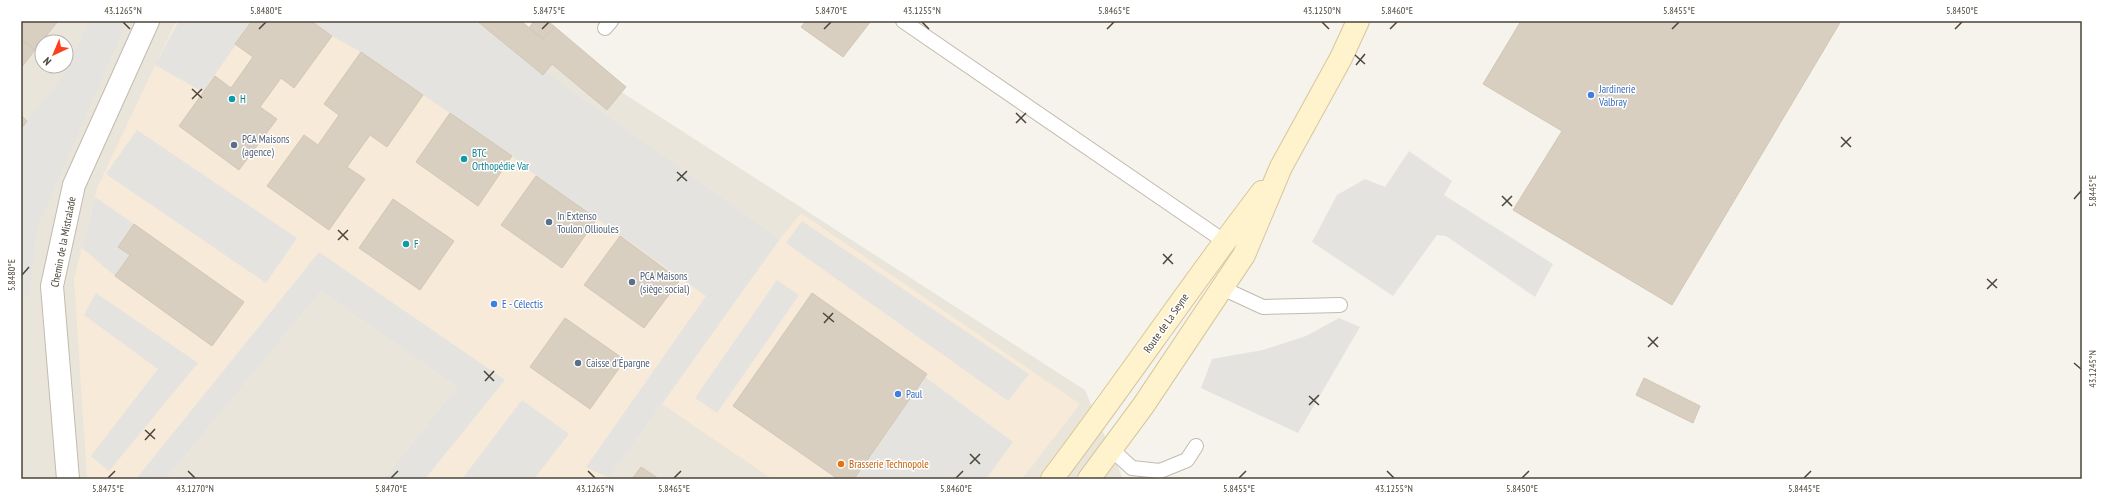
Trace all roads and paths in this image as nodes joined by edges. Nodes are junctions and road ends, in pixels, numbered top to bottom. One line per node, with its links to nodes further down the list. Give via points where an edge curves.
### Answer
1 (148, 21): 10 (street, Chemin de la Mistralade, via 74,185 52,286)
2 (903, 21): 5 (lane)
3 (1358, 21): 4 (main road, Route de La Seyne, via 1341,58)
4 (1281, 167): 5 (main road, Route de La Seyne); 6 (main road, Route de La Seyne, via 1244,255)
5 (1224, 241): 11 (main road, Route de La Seyne, via 1116,395)
6 (1222, 288): 7 (lane, via 1263,307); 9 (main road, Route de La Seyne)
7 (1340, 305)
8 (1196, 446): 9 (lane, via 1187,460 1160,471 1132,468)
9 (1111, 449): 12 (main road, Route de La Seyne)
10 (68, 479)
11 (1052, 479)
12 (1090, 479)

